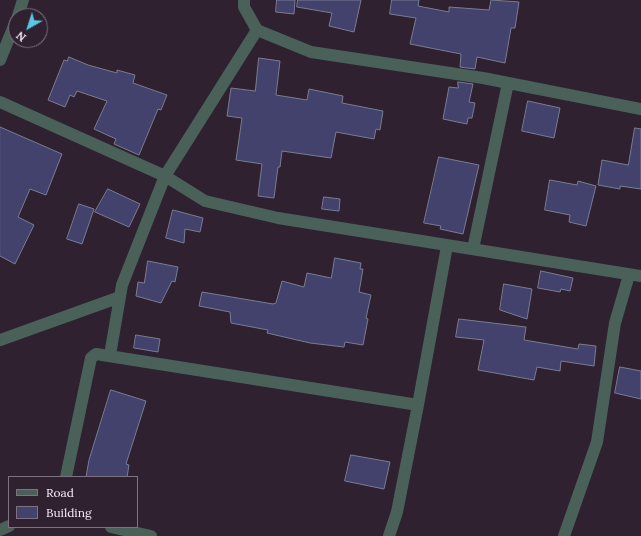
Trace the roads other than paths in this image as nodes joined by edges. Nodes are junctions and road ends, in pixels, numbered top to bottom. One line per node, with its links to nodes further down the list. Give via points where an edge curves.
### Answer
1 (244, 0): 2 (street, via 244,7)
2 (257, 30): 5 (street, via 311,52); 8 (street)
3 (8, 40): 4 (street)
4 (0, 60)
5 (508, 83): 7 (street); 10 (street)
6 (0, 102): 8 (street)
7 (641, 108)
8 (165, 176): 9 (street, via 205,201 278,218); 13 (street, via 122,285)
9 (447, 246): 10 (street); 16 (street)
10 (473, 249): 11 (street)
11 (629, 275): 12 (street); 21 (street, via 615,323 597,442)
12 (641, 276)
13 (120, 297): 14 (street); 15 (street)
14 (0, 340)
15 (110, 355): 16 (street); 17 (street, via 96,354 91,358)
16 (418, 405): 20 (street, via 397,512)
17 (66, 476)
18 (115, 528): 19 (street)
19 (151, 536)
20 (389, 536)
21 (564, 536)

